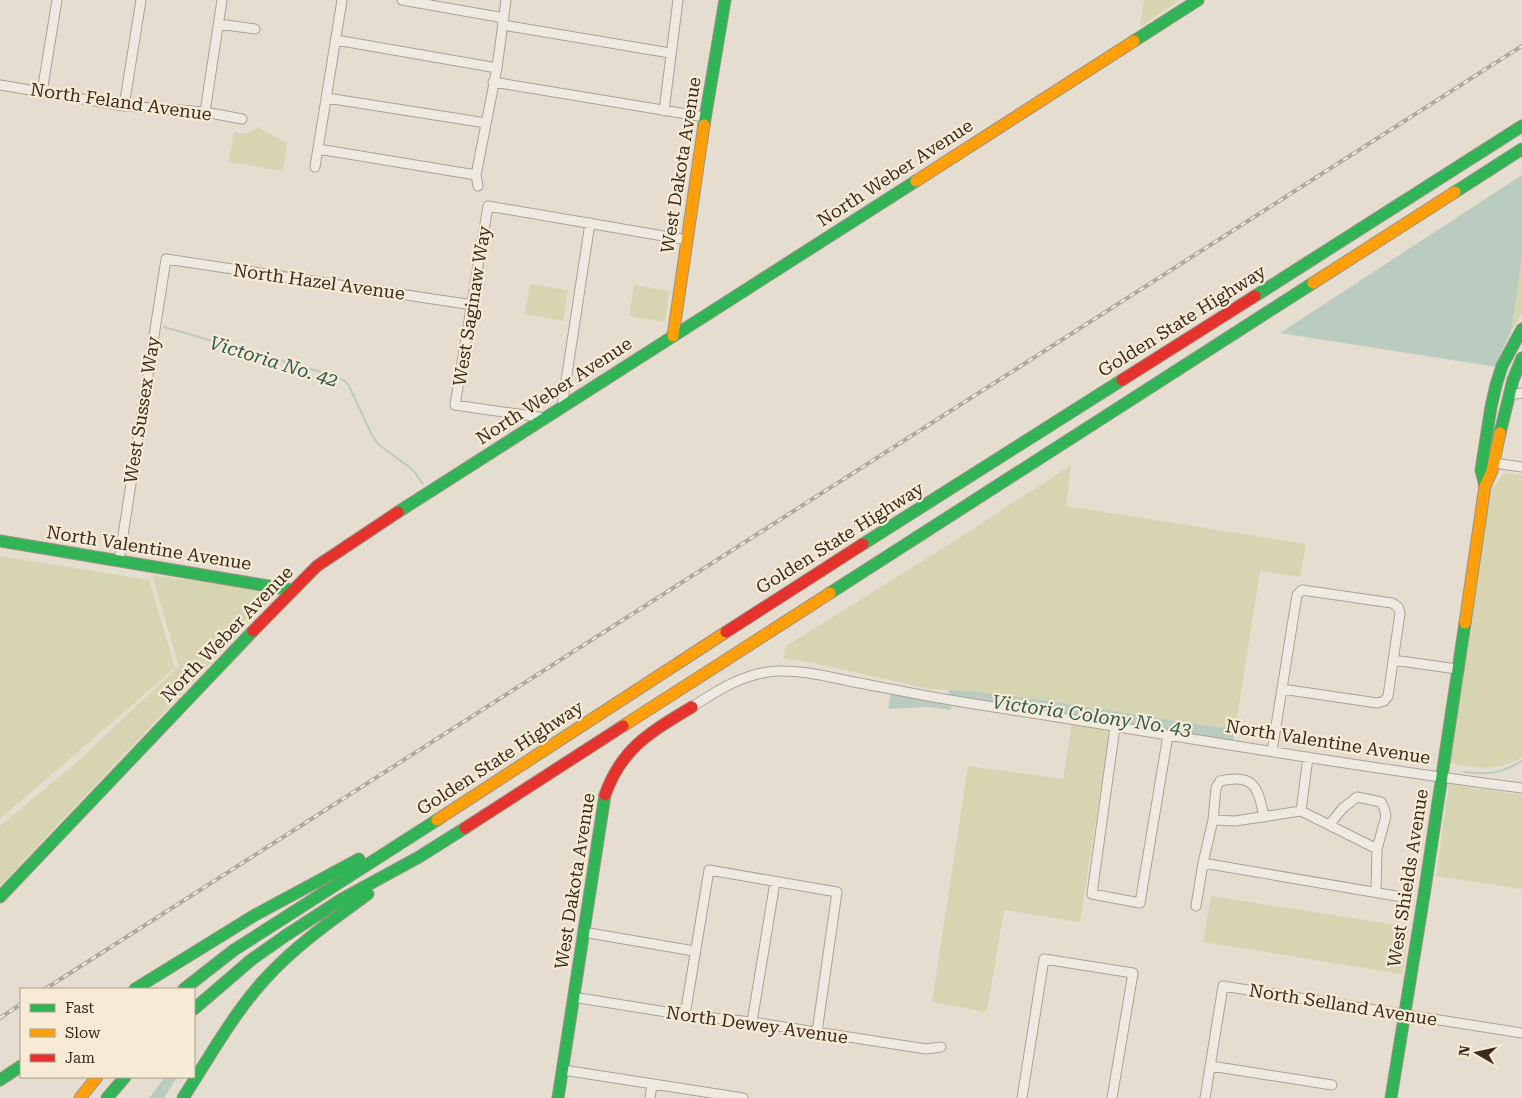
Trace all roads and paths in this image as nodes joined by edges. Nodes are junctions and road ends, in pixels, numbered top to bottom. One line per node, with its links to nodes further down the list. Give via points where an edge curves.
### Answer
1 (56, 0): 18 (street)
2 (141, 0): 20 (street)
3 (222, 0): 11 (street)
4 (342, 0): 13 (street)
5 (402, 0): 10 (street)
6 (506, 0): 10 (street)
7 (677, 0): 14 (street)
8 (725, 0): 23 (main road, West Dakota Avenue)
9 (1198, 0): 37 (main road, North Weber Avenue)
10 (503, 21): 14 (street); 15 (street)
11 (219, 24): 12 (street); 22 (street)
12 (255, 30)
13 (336, 40): 15 (street); 19 (street)
14 (670, 54): 21 (street)
15 (497, 68): 16 (street)
16 (493, 82): 21 (street); 25 (street)
17 (0, 85): 18 (street, North Feland Avenue)
18 (42, 92): 20 (street, North Feland Avenue)
19 (327, 98): 25 (street); 27 (street)
20 (124, 106): 22 (street, North Feland Avenue)
21 (664, 111): 23 (street)
22 (205, 112): 24 (street, North Feland Avenue)
23 (705, 117): 33 (main road, West Dakota Avenue)
24 (242, 119)
25 (486, 123): 30 (street)
26 (1522, 126): 64 (main road, Golden State Highway, via 813,576)
27 (318, 149): 29 (street); 30 (street)
28 (1522, 149): 66 (main road)
29 (315, 167)
30 (476, 175): 31 (street)
31 (478, 186)
32 (590, 223): 33 (street); 35 (street, West Saginaw Way, via 488,206); 42 (street)
33 (687, 240): 37 (main road, West Dakota Avenue)
34 (166, 259): 35 (street, North Hazel Avenue); 48 (street, West Sussex Way)
35 (473, 305): 43 (street, West Saginaw Way, via 455,405)
36 (1522, 329): 46 (main road, West Shields Avenue, via 1502,366 1496,385 1481,470)
37 (673, 336): 42 (main road, North Weber Avenue)
38 (1522, 358): 39 (main road, West Shields Avenue)
39 (1518, 378): 40 (main road, West Shields Avenue)
40 (1509, 393): 41 (street); 44 (main road, West Shields Avenue)
41 (1522, 393)
42 (562, 407): 43 (main road, North Weber Avenue)
43 (545, 418): 49 (main road, North Weber Avenue, via 344,546)
44 (1494, 463): 45 (street); 46 (main road, West Shields Avenue)
45 (1522, 467)
46 (1485, 486): 51 (main road, West Shields Avenue)
47 (0, 541): 48 (main road, North Valentine Avenue)
48 (118, 561): 49 (main road, North Valentine Avenue)
49 (292, 590): 70 (main road, North Weber Avenue)
50 (1393, 660): 51 (street); 52 (street, via 1388,696 1377,703); 52 (street, via 1400,613 1398,607 1392,603 1302,590 1297,595)
51 (1457, 669): 58 (main road, West Shields Avenue)
52 (1282, 689): 56 (street)
53 (692, 707): 54 (street, North Valentine Avenue, via 739,680 774,671 793,671); 73 (main road, West Dakota Avenue, via 632,749 620,762 610,782 603,799)
54 (1115, 727): 55 (street, North Valentine Avenue); 55 (street, via 1092,894 1140,903)
55 (1168, 735): 56 (street, North Valentine Avenue)
56 (1272, 751): 57 (street, North Valentine Avenue)
57 (1308, 757): 58 (street, North Valentine Avenue); 60 (street)
58 (1441, 778): 59 (street, North Valentine Avenue); 80 (main road, West Shields Avenue)
59 (1522, 788)
60 (1301, 811): 61 (street); 63 (street)
61 (1264, 817): 62 (street); 62 (street, via 1260,794 1254,785 1244,779 1232,778 1220,781 1216,788)
62 (1212, 820): 67 (street)
63 (1329, 825): 65 (street); 65 (street, via 1343,808 1358,797 1380,802 1386,816)
64 (422, 830): 75 (main road, via 255,914); 76 (main road, Golden State Highway, via 241,945)
65 (1377, 849): 69 (street)
66 (419, 857): 78 (main road, via 342,899 285,936 251,960); 96 (main road, via 318,931 272,972 215,1046)
67 (1203, 863): 69 (street); 72 (street)
68 (775, 882): 74 (street, via 709,870); 81 (street); 82 (street, via 838,892)
69 (1376, 891): 71 (street)
70 (0, 897)
71 (1402, 897)
72 (1196, 906)
73 (583, 932): 74 (street); 77 (main road, West Dakota Avenue)
74 (694, 951): 79 (street)
75 (137, 988)
76 (185, 988)
77 (573, 997): 79 (street, North Dewey Avenue); 87 (main road, West Dakota Avenue)
78 (195, 1008)
79 (685, 1015): 81 (street, North Dewey Avenue)
80 (1404, 1015): 83 (street, North Selland Avenue); 85 (street, North Selland Avenue, via 1223,986); 103 (main road, West Shields Avenue)
81 (752, 1022): 82 (street, North Dewey Avenue)
82 (817, 1032): 84 (street, North Dewey Avenue, via 926,1049)
83 (1522, 1034)
84 (941, 1047)
85 (1211, 1066): 92 (street); 102 (street)
86 (20, 1067): 90 (main road)
87 (563, 1070): 91 (street); 97 (main road, West Dakota Avenue)
88 (96, 1078): 94 (main road)
89 (124, 1078): 95 (main road)
90 (0, 1080)
91 (652, 1085): 93 (street); 98 (street)
92 (1332, 1085)
93 (732, 1097): 99 (street)
94 (80, 1098)
95 (107, 1098)
96 (183, 1098)
97 (558, 1098)
98 (650, 1098)
99 (743, 1098)
100 (1022, 1098): 101 (street, via 1044,959 1133,974)
101 (1112, 1098)
102 (1205, 1098)
103 (1391, 1098)

